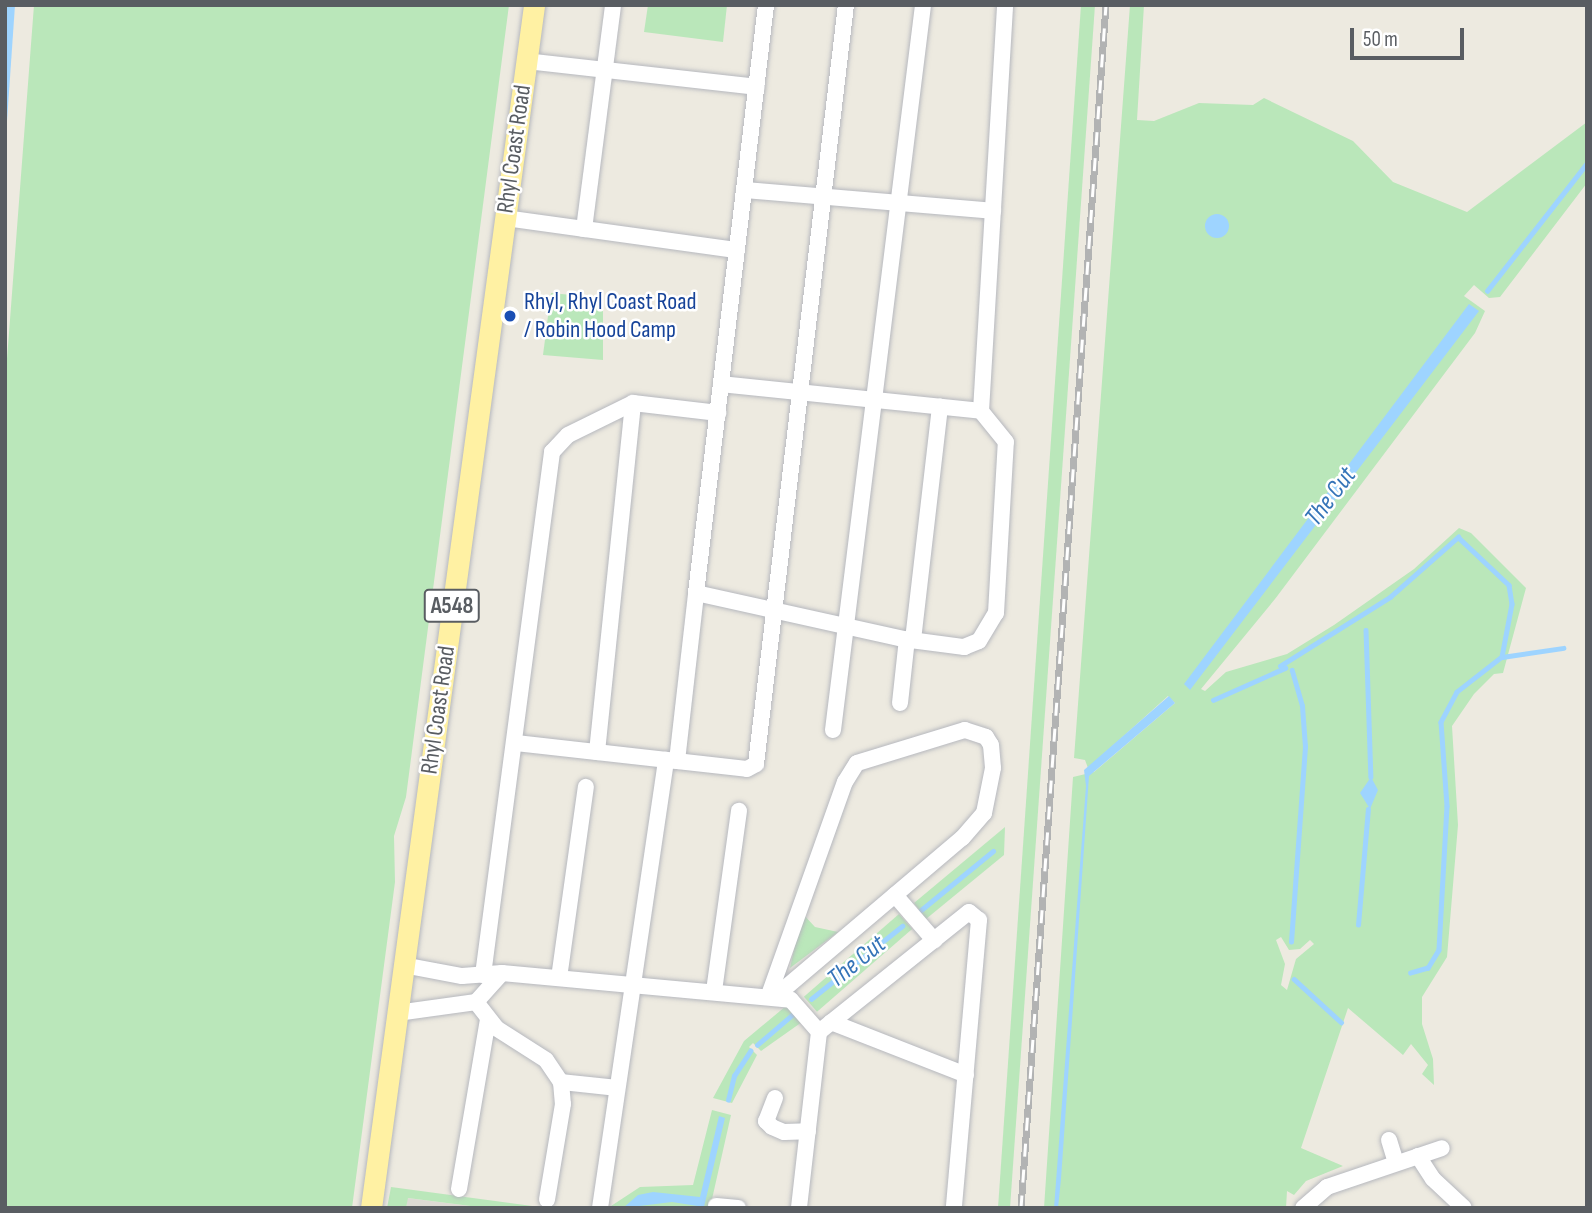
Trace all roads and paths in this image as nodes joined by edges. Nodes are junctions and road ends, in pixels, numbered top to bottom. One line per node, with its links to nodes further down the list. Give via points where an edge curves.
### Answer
1 (534, 5): 7 (main road, Rhyl Coast Road / A548)
2 (613, 5): 8 (street)
3 (766, 5): 9 (street)
4 (846, 5): 11 (street)
5 (923, 5): 12 (street)
6 (1004, 5): 13 (street)
7 (526, 61): 8 (street); 14 (main road, Rhyl Coast Road / A548)
8 (605, 70): 9 (street); 15 (street)
9 (757, 87): 10 (street)
10 (744, 190): 11 (street); 16 (street)
11 (824, 197): 12 (street); 18 (street)
12 (900, 203): 13 (street); 19 (street)
13 (993, 211): 22 (street)
14 (505, 218): 15 (street); 37 (main road, Rhyl Coast Road / A548)
15 (584, 229): 16 (street)
16 (737, 250): 17 (street)
17 (721, 384): 18 (street); 23 (street)
18 (801, 393): 19 (street); 25 (street)
19 (876, 401): 21 (street); 26 (street)
20 (633, 403): 23 (street); 30 (street, via 568,435 552,452); 31 (street)
21 (940, 407): 22 (street); 27 (street)
22 (981, 411): 27 (street, via 1006,442 996,613 979,641 964,647)
23 (718, 413): 24 (street)
24 (696, 593): 25 (street); 32 (street)
25 (775, 609): 26 (street); 32 (street, via 756,764 747,769)
26 (844, 623): 27 (street); 29 (street)
27 (910, 640): 28 (street)
28 (900, 703)
29 (833, 730)
30 (516, 743): 31 (street); 39 (street)
31 (597, 752): 32 (street)
32 (672, 761): 41 (street)
33 (586, 787): 40 (street)
34 (739, 811): 42 (street)
35 (900, 901): 36 (street); 43 (street); 43 (street, via 984,813 990,796 991,745 976,731 965,730 857,763 845,782)
36 (934, 940): 47 (street); 48 (street, via 969,912 979,920)
37 (403, 965): 39 (street, via 462,976); 45 (main road, Rhyl Coast Road / A548)
38 (502, 973): 39 (street); 40 (street); 44 (street)
39 (483, 975)
40 (559, 978): 41 (street)
41 (632, 984): 42 (street); 50 (street)
42 (714, 990): 43 (street)
43 (778, 997): 47 (street)
44 (476, 1002): 45 (street); 46 (street)
45 (397, 1013): 60 (main road, Rhyl Coast Road / A548)
46 (488, 1020): 49 (street, via 546,1060); 57 (street)
47 (821, 1024): 48 (street); 52 (street)
48 (966, 1075): 64 (street)
49 (561, 1082): 50 (street); 58 (street, via 563,1104)
50 (617, 1088): 61 (street)
51 (775, 1098): 52 (street, via 766,1121 772,1127 784,1132)
52 (808, 1131): 63 (street)
53 (1389, 1140): 56 (street)
54 (1442, 1148): 55 (street)
55 (1418, 1156): 56 (street); 66 (street, via 1433,1179)
56 (1396, 1163): 65 (street, via 1328,1187)
57 (459, 1189)
58 (547, 1200)
59 (716, 1206): 62 (street)
60 (371, 1208)
61 (600, 1208)
62 (738, 1208)
63 (799, 1208)
64 (954, 1208)
65 (1303, 1208)
66 (1464, 1208)

